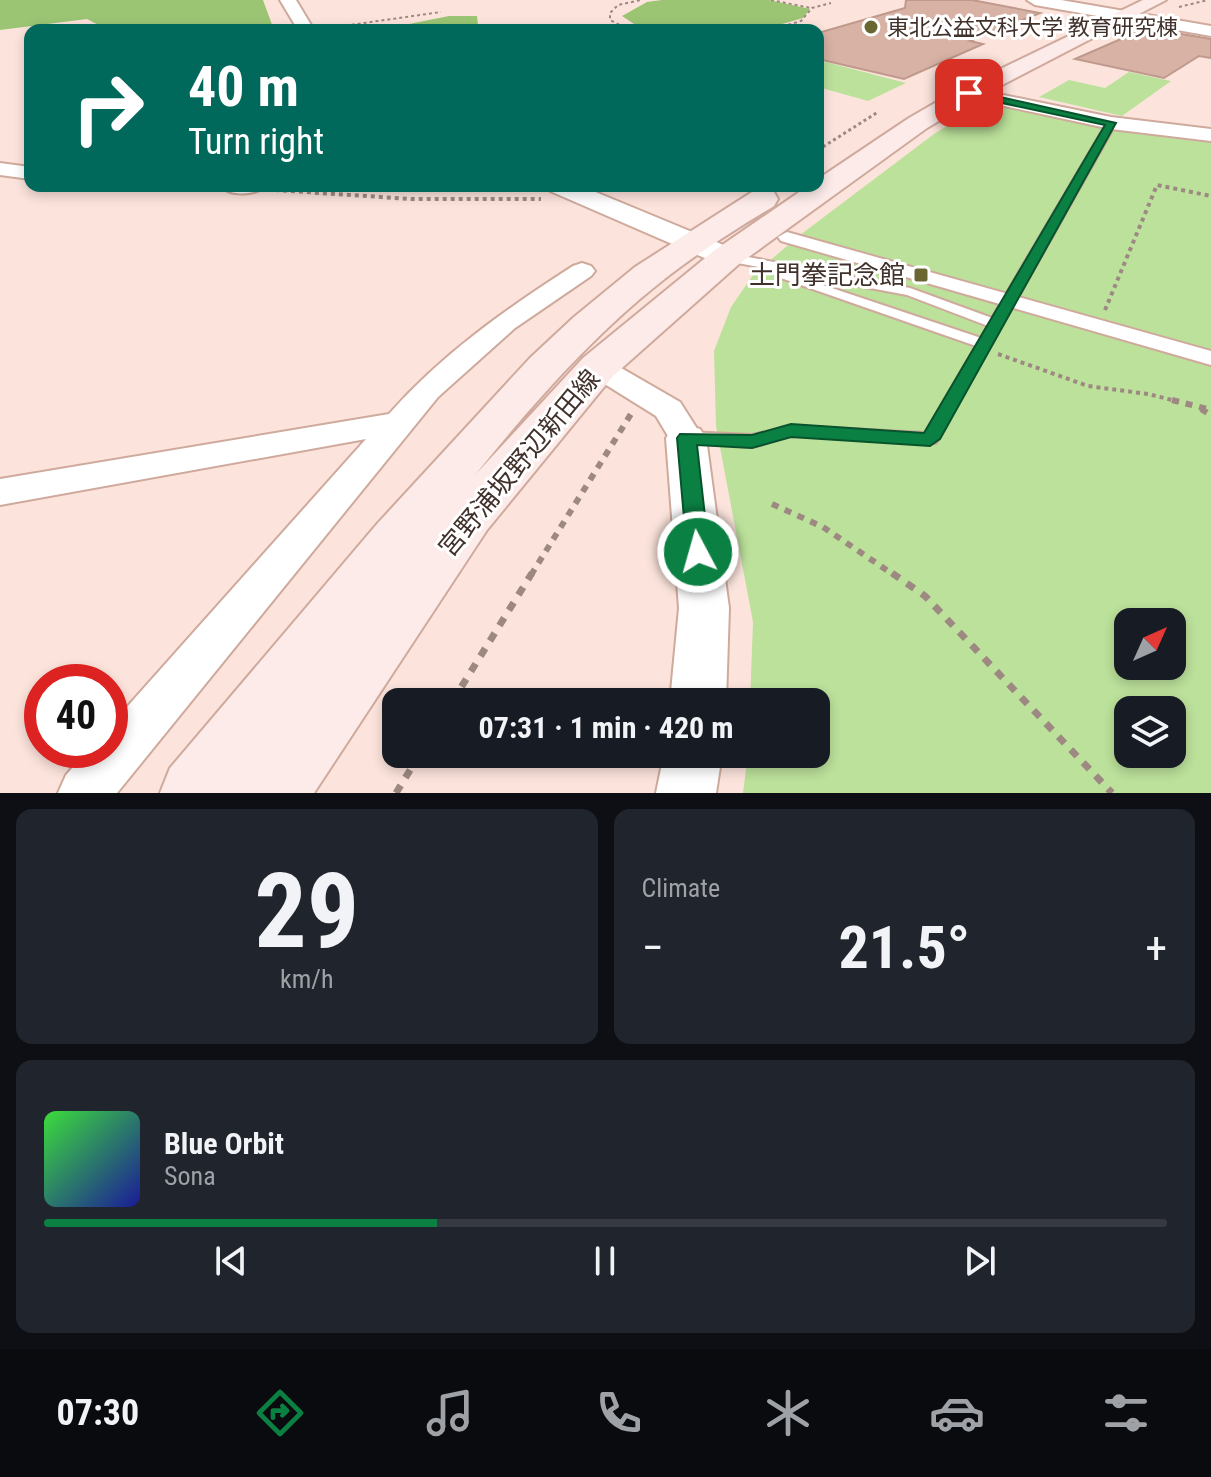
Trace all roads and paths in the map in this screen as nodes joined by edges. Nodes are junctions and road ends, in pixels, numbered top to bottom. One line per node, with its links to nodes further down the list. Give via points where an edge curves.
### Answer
1 (288, 0): 13 (street)
2 (641, 0): 15 (path, via 618,5 610,13 610,20)
3 (771, 0): 9 (path)
4 (1035, 0): 10 (street)
5 (1157, 0): 10 (main road, 宮野浦坂野辺新田線)
6 (1204, 2): 8 (path)
7 (831, 3): 9 (path)
8 (1211, 3)
9 (812, 8): 16 (path)
10 (1122, 10): 19 (street); 21 (main road, 宮野浦坂野辺新田線); 26 (main road, 宮野浦坂野辺新田線, via 948,87)
11 (441, 12): 14 (path)
12 (957, 23): 18 (path)
13 (302, 24)
14 (359, 24)
15 (618, 24)
16 (791, 24)
17 (893, 29): 20 (path)
18 (936, 30)
19 (1211, 31)
20 (915, 33)
21 (969, 93): 23 (street); 29 (main road, 宮野浦坂野辺新田線)
22 (878, 112): 25 (path)
23 (1111, 123): 24 (street); 38 (lane)
24 (1211, 135)
25 (824, 146)
26 (824, 162)
27 (0, 169): 28 (street)
28 (24, 172)
29 (824, 187)
30 (322, 192): 31 (path, via 411,199)
31 (571, 192): 36 (street)
32 (779, 192): 36 (main road, 宮野浦坂野辺新田線)
33 (815, 192): 36 (main road, 宮野浦坂野辺新田線)
34 (1211, 196): 40 (path, via 1157,185)
35 (787, 237): 38 (street)
36 (709, 250): 39 (lane, via 910,292); 41 (lane); 43 (main road, 宮野浦坂野辺新田線); 55 (main road, 宮野浦坂野辺新田線, via 631,287 502,414 418,510)
37 (582, 271): 46 (street, via 473,347)
38 (1011, 301): 39 (lane); 40 (street)
39 (996, 324): 41 (lane)
40 (1098, 326): 42 (street)
41 (984, 344): 45 (path, via 1001,356 1088,386 1148,394); 47 (lane, via 930,439 791,431 752,441)
42 (1211, 358)
43 (598, 367): 44 (street); 56 (main road, 宮野浦坂野辺新田線, via 469,517)
44 (642, 395): 47 (street, via 668,409); 50 (path)
45 (1211, 413)
46 (396, 423): 48 (street); 54 (street)
47 (686, 438): 51 (street, via 704,608)
48 (0, 492)
49 (772, 504): 59 (path, via 823,527 925,596)
50 (461, 688)
51 (699, 688)
52 (411, 768): 57 (path)
53 (690, 768): 58 (street)
54 (84, 793)
55 (195, 793)
56 (273, 793)
57 (396, 793)
58 (686, 793)
59 (1112, 793)

